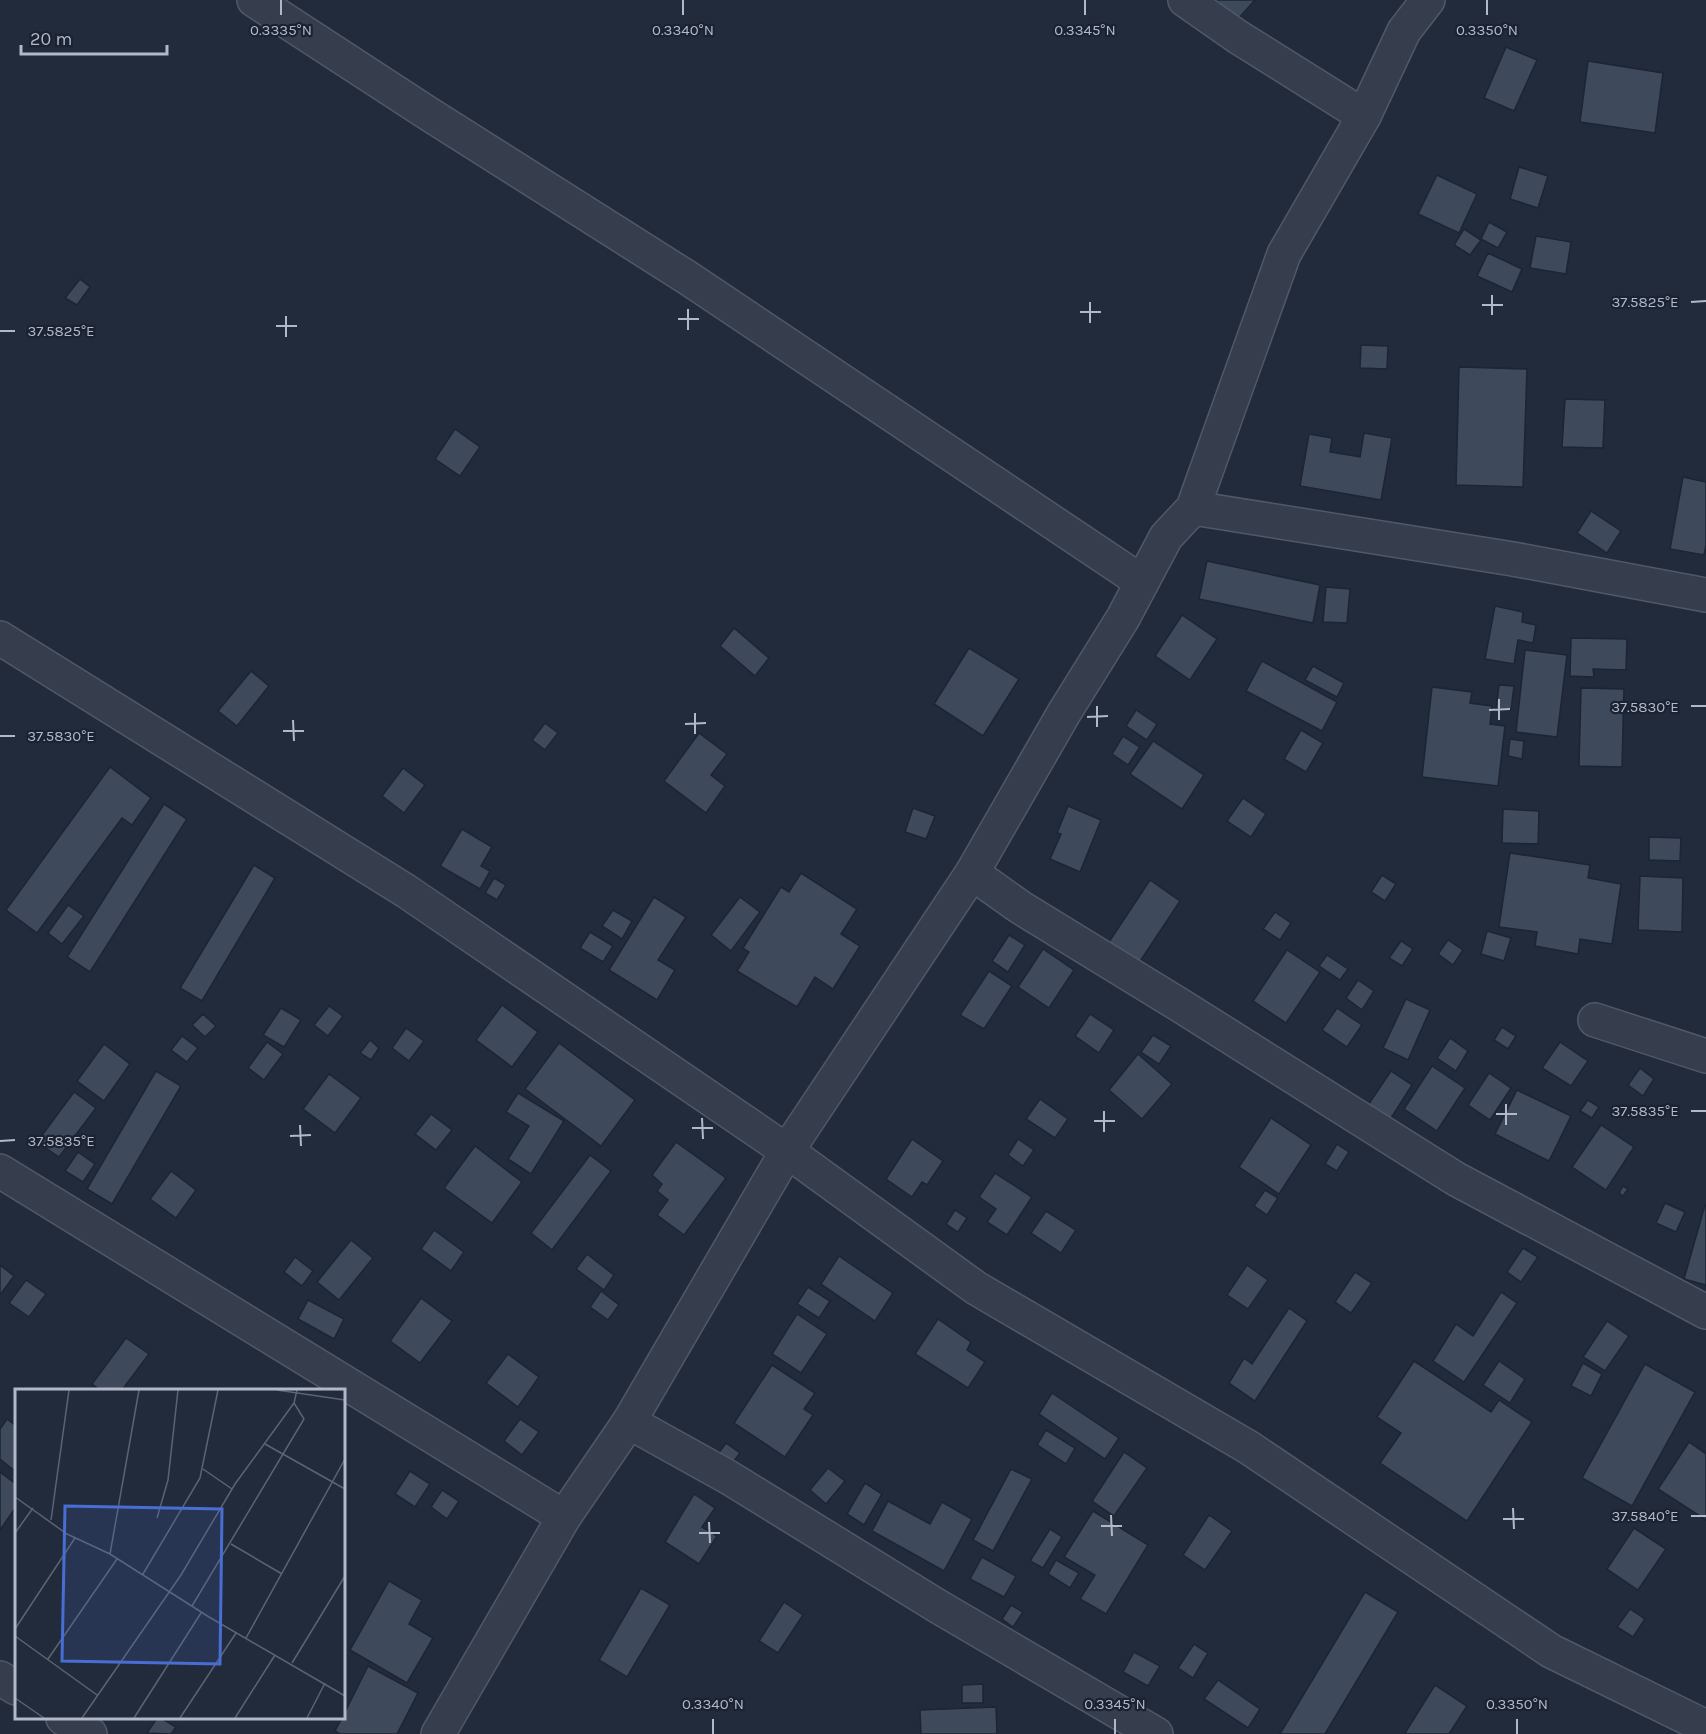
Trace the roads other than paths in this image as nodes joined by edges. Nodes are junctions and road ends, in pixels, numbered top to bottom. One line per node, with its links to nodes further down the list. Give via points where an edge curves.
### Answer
1 (254, 0): 6 (street, via 688,278)
2 (1185, 0): 4 (street)
3 (1428, 0): 4 (street, via 1404,31)
4 (1364, 116): 5 (street, via 1284,254)
5 (1193, 508): 6 (street, via 1166,537); 7 (street, via 1514,559)
6 (1142, 582): 9 (street)
7 (1706, 595)
8 (0, 638): 12 (street, via 406,891)
9 (972, 873): 12 (street); 14 (street, via 1020,908 1456,1179)
10 (1595, 1020): 11 (street)
11 (1706, 1056)
12 (787, 1151): 15 (street); 20 (street, via 976,1288 1248,1447 1551,1651)
13 (0, 1171): 16 (street)
14 (1706, 1312)
15 (629, 1422): 16 (street); 23 (street, via 728,1477)
16 (564, 1517): 22 (street)
17 (0, 1678): 18 (street)
18 (15, 1687)
19 (65, 1719): 21 (street)
20 (1706, 1727)
21 (90, 1734)
22 (438, 1734)
23 (1156, 1734)

